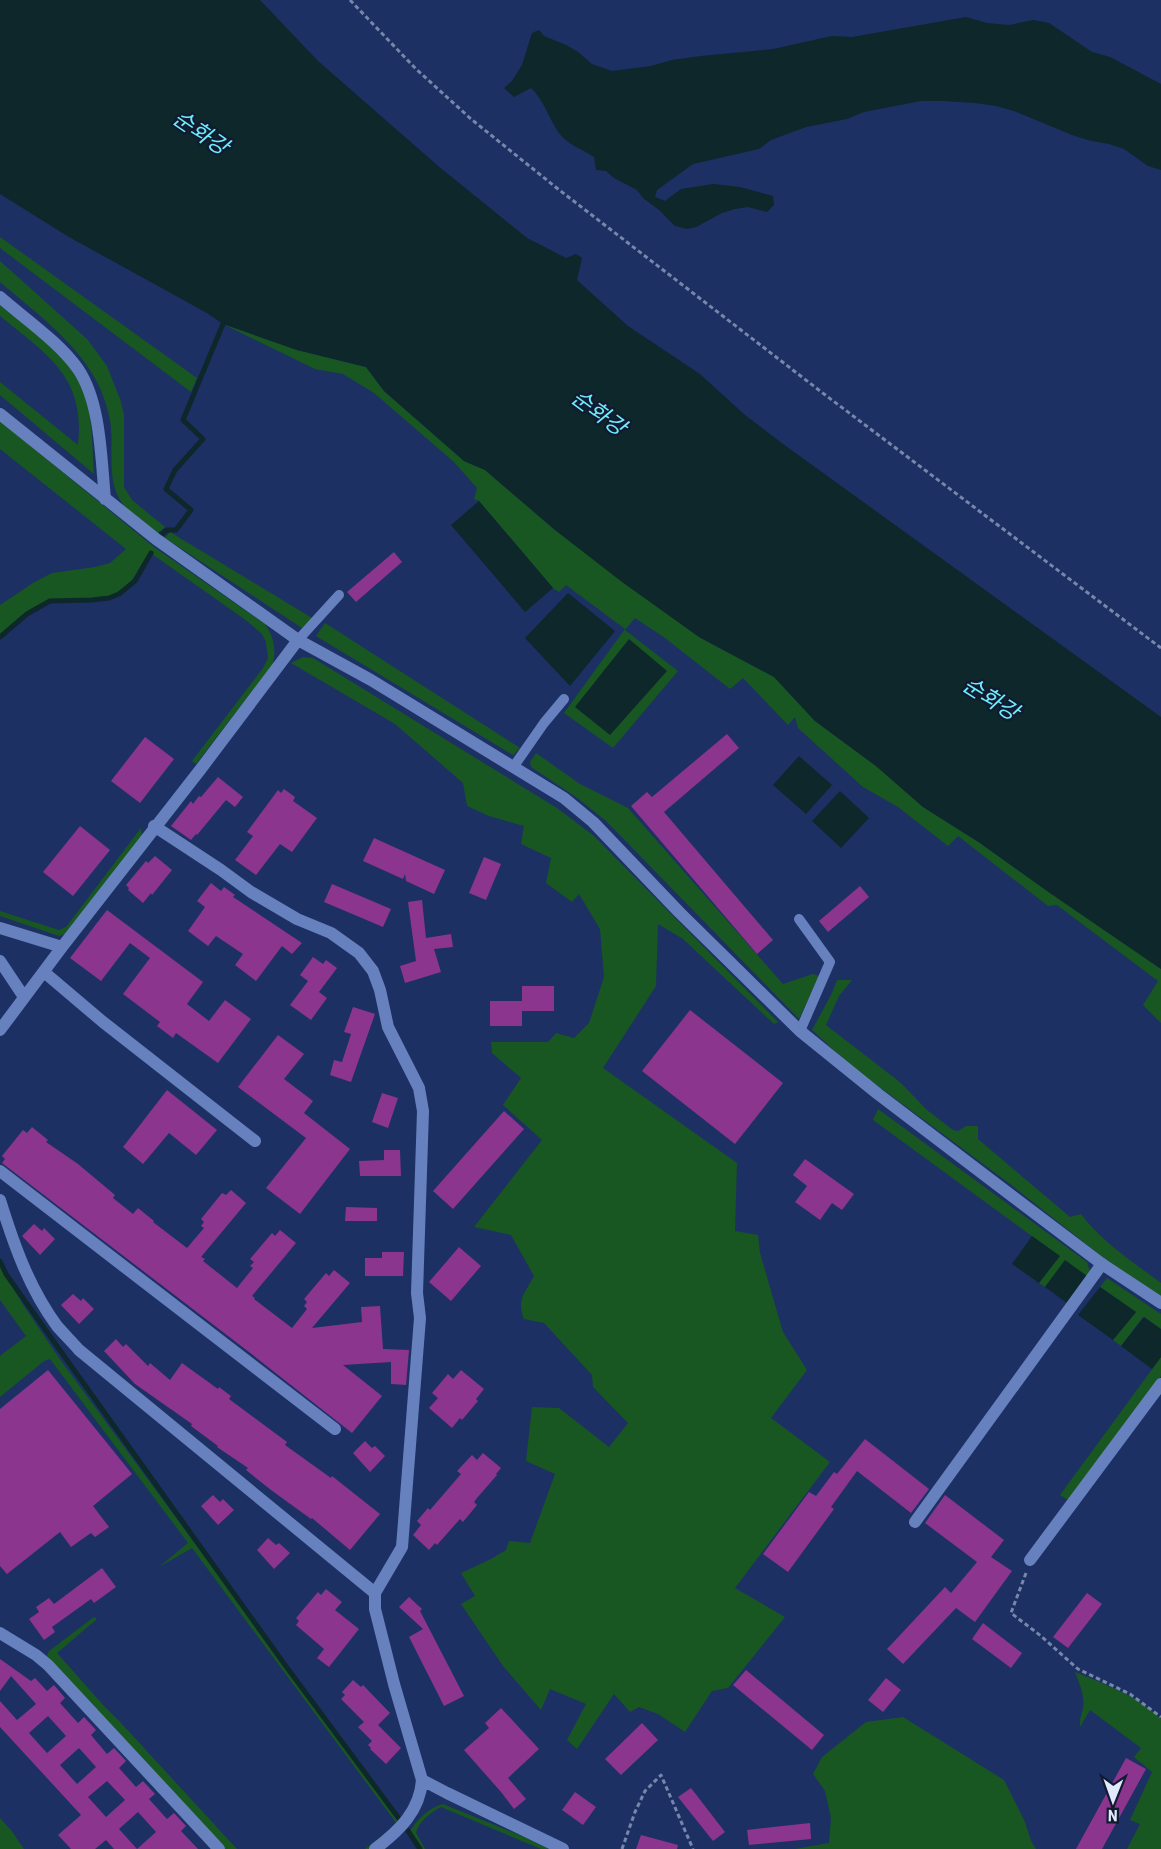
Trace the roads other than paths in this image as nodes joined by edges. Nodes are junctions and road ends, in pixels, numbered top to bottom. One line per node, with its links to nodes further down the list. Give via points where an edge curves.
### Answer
1 (0, 297): 3 (street, via 63,352 86,384 95,419)
2 (0, 414): 3 (street)
3 (105, 499): 5 (street)
4 (339, 595): 5 (lane)
5 (298, 640): 7 (street); 8 (street)
6 (564, 699): 7 (lane)
7 (514, 766): 16 (street, via 593,822)
8 (154, 826): 11 (street); 26 (street, via 251,892 297,919 331,933 359,953 373,971 388,1027 419,1088 423,1111 417,1293 420,1318 402,1547)
9 (798, 919): 16 (lane, via 830,962)
10 (0, 928): 11 (street)
11 (62, 947): 13 (street)
12 (0, 961): 14 (street)
13 (44, 972): 14 (street); 17 (street)
14 (24, 997): 15 (street)
15 (0, 1030)
16 (800, 1032): 20 (street)
17 (255, 1141)
18 (0, 1171): 23 (street)
19 (0, 1200): 26 (street, via 16,1251 40,1300 79,1350)
20 (1102, 1264): 21 (street); 24 (street)
21 (1161, 1303)
22 (1161, 1383): 25 (street)
23 (335, 1429)
24 (915, 1522)
25 (1030, 1560)
26 (375, 1593): 28 (street, via 375,1610)
27 (0, 1633): 29 (street, via 48,1665)
28 (422, 1780): 30 (street, via 421,1793 405,1824); 31 (street)
29 (219, 1849)
30 (375, 1849)
31 (563, 1849)

